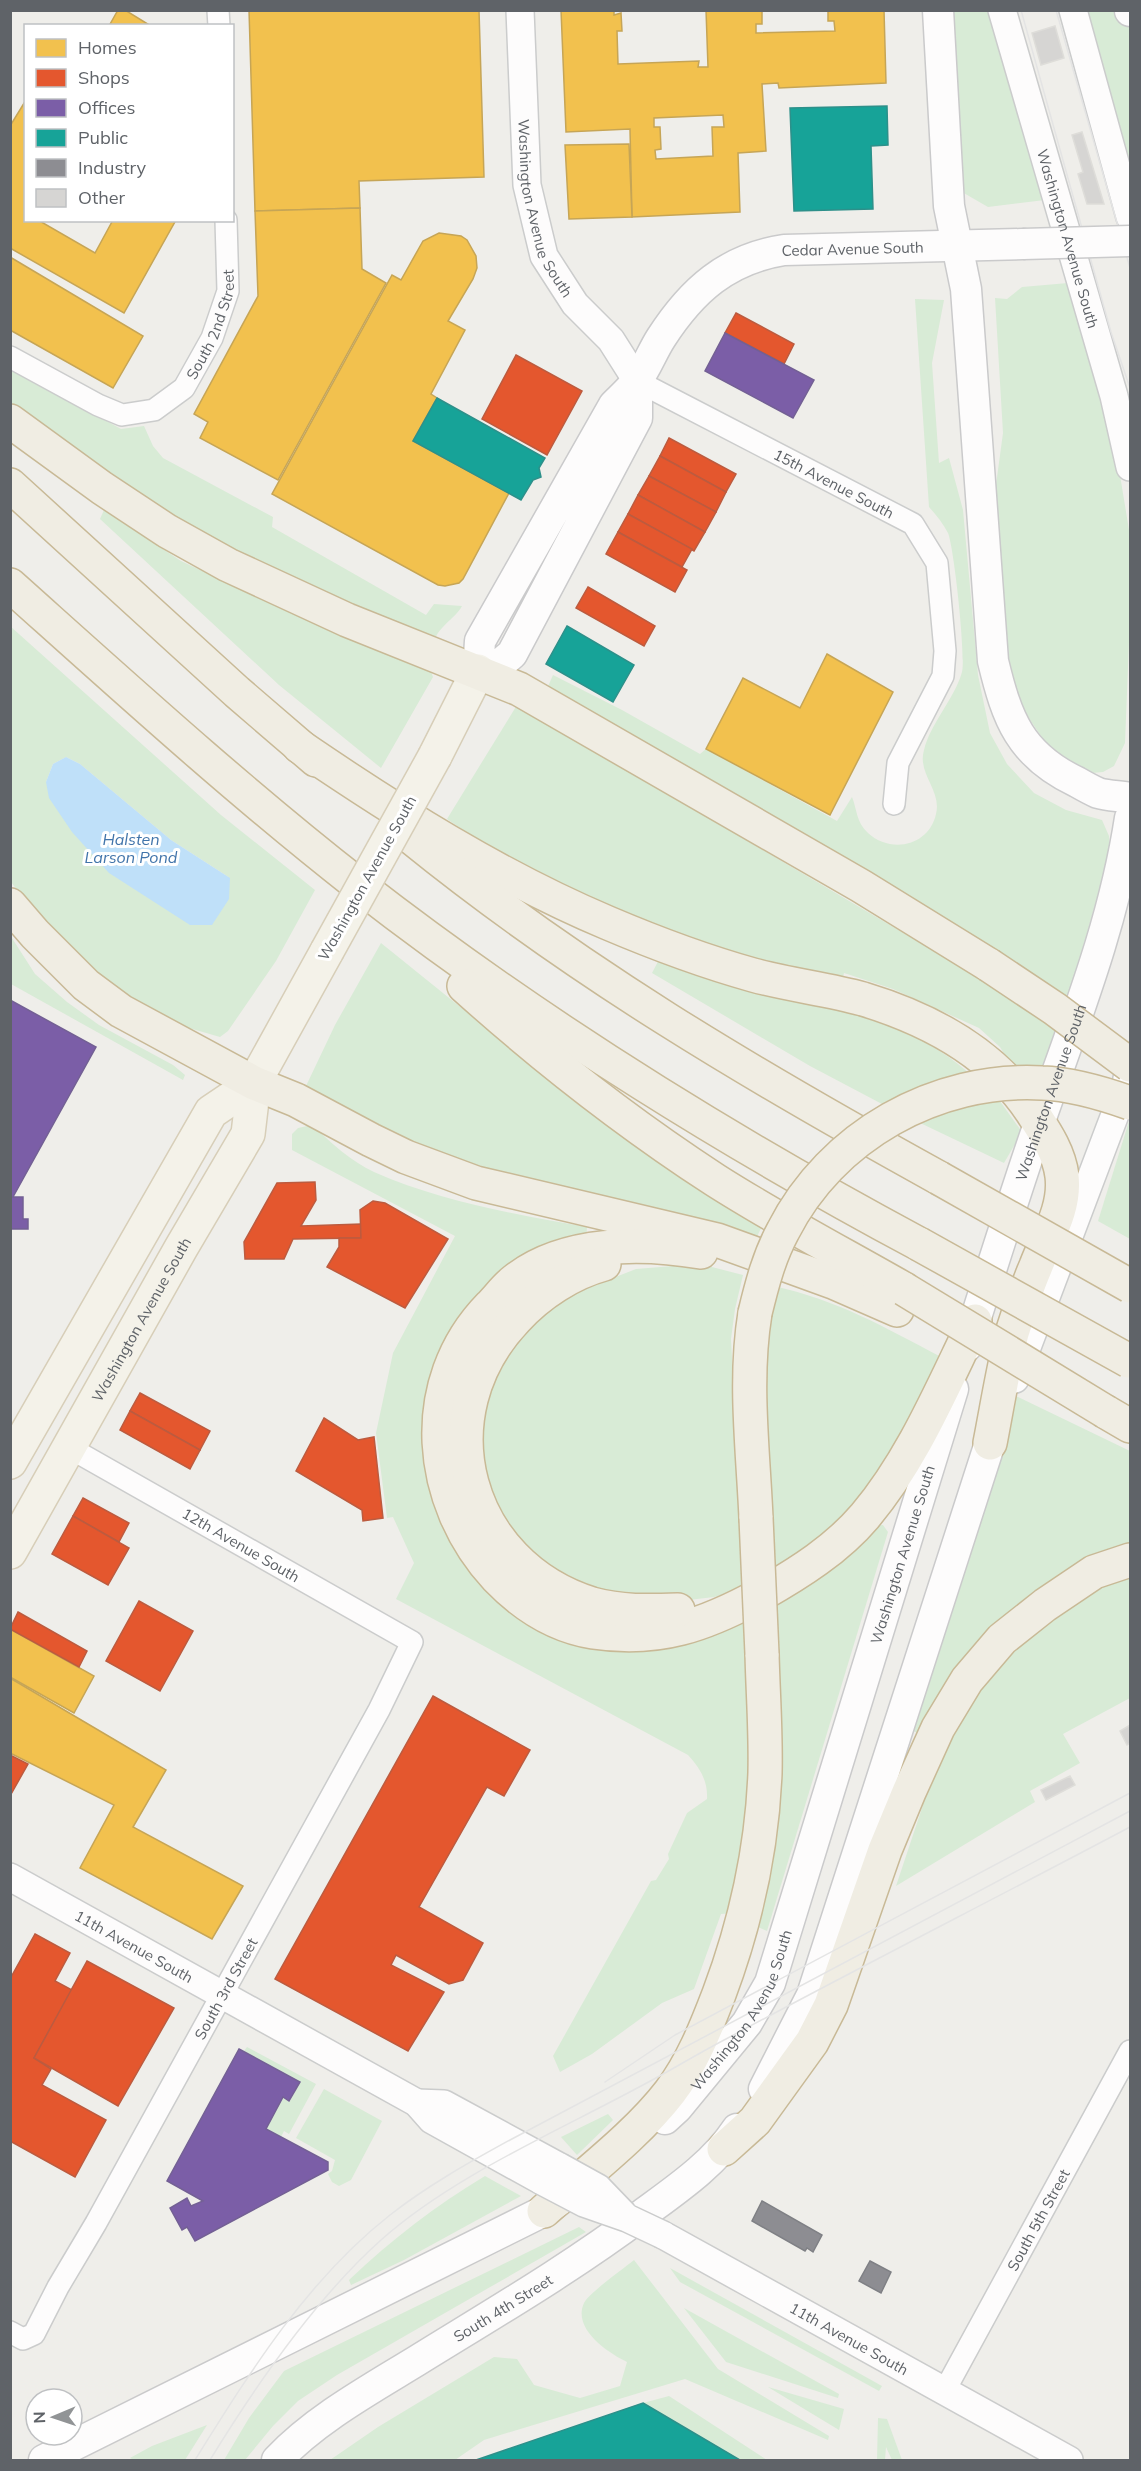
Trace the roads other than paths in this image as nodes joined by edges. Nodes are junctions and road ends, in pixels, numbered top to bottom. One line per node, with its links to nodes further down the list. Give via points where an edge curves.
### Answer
1 (520, 10): 10 (street, Washington Avenue South, via 527,185 544,256 575,304 611,340)
2 (938, 10): 8 (main road, via 949,206)
3 (1002, 10): 12 (street, Washington Avenue South)
4 (1073, 10): 5 (street)
5 (1131, 217)
6 (226, 222): 9 (street, South 2nd Street, via 228,291 213,338 184,388 154,410 122,416)
7 (1131, 241): 8 (main road, Cedar Avenue South, bridge)
8 (957, 245): 10 (main road, Cedar Avenue South, via 759,254 710,279 662,337); 17 (main road, via 966,289 993,661 1002,700 1036,757 1061,775 1098,793)
9 (10, 357)
10 (637, 381): 15 (main road, via 637,418 512,654 499,665); 18 (street, 15th Avenue South, via 914,524 937,563 945,651 943,676 898,763)
11 (10, 421): 15 (highway, via 166,531 347,620)
12 (1131, 467)
13 (10, 485): 16 (highway)
14 (10, 585): 20 (highway)
15 (478, 671): 22 (highway, bridge, via 519,689 861,886 989,965); 23 (main road, Washington Avenue South, bridge)
16 (299, 746): 25 (highway, via 474,855 607,923 755,976 862,999 948,1035 997,1070); 28 (highway, bridge, via 439,860 566,953 695,1039)
17 (1131, 798)
18 (894, 804)
19 (1131, 818): 25 (main road, Washington Avenue South, via 1110,918)
20 (314, 850): 29 (highway, via 509,1026 623,1116); 31 (highway, bridge, via 497,987 632,1077 825,1193)
21 (10, 905): 23 (highway, via 103,1000)
22 (1131, 1065): 34 (street)
23 (254, 1083): 26 (highway, via 296,1100 406,1157 457,1177 717,1240); 27 (main road, Washington Avenue South, via 210,1112); 35 (main road, Washington Avenue South, via 248,1134)
24 (1131, 1103): 45 (highway, bridge, via 1062,1085 1018,1083 958,1091 918,1104 845,1150 807,1191 776,1245 766,1269 750,1341 765,1771 756,1867 738,1939 710,2018 682,2075 646,2119)
25 (1039, 1123): 30 (main road, Washington Avenue South); 34 (highway, via 1058,1159 1062,1203 1012,1334)
26 (796, 1269): 29 (highway); 30 (highway, via 701,1252 644,1254 596,1266 551,1288 505,1330 476,1380 466,1426 468,1470 475,1495 501,1541 540,1579 592,1603 645,1611 700,1609 771,1589 817,1561 864,1518 919,1435)
27 (115, 1280): 33 (main road, Washington Avenue South); 35 (main road, via 64,1395 63,1414)
28 (1131, 1286)
29 (900, 1300): 32 (highway, bridge)
30 (975, 1322): 45 (main road, Washington Avenue South, via 770,1983 747,2023 677,2108 636,2146)
31 (1130, 1361)
32 (1118, 1419)
33 (19, 1425): 36 (main road, Washington Avenue South); 37 (main road, via 35,1450 37,1465)
34 (990, 1443): 44 (main road, via 812,1995 772,2076)
35 (70, 1448): 38 (main road, Washington Avenue South); 40 (street, 12th Avenue South)
36 (10, 1462)
37 (10, 1530)
38 (10, 1552)
39 (1131, 1560): 44 (highway, via 1094,1572 1045,1605 1002,1639 968,1680 938,1728 909,1792 831,2005 812,2042 755,2121)
40 (412, 1642): 42 (street, South 3rd Street, via 379,1710)
41 (10, 1877): 42 (street, 11th Avenue South)
42 (223, 1994): 45 (street, 11th Avenue South, via 417,2103 444,2104); 46 (street, South 3rd Street, via 34,2334 23,2339)
43 (1131, 2051): 47 (street, South 5th Street)
44 (724, 2149): 49 (main road, South 4th Street, via 594,2250 366,2392)
45 (549, 2186): 47 (street, 11th Avenue South, bridge, via 598,2188 627,2218); 48 (main road)
46 (10, 2332)
47 (945, 2390): 50 (street, 11th Avenue South)
48 (44, 2460)
49 (277, 2460)
50 (1069, 2460)

